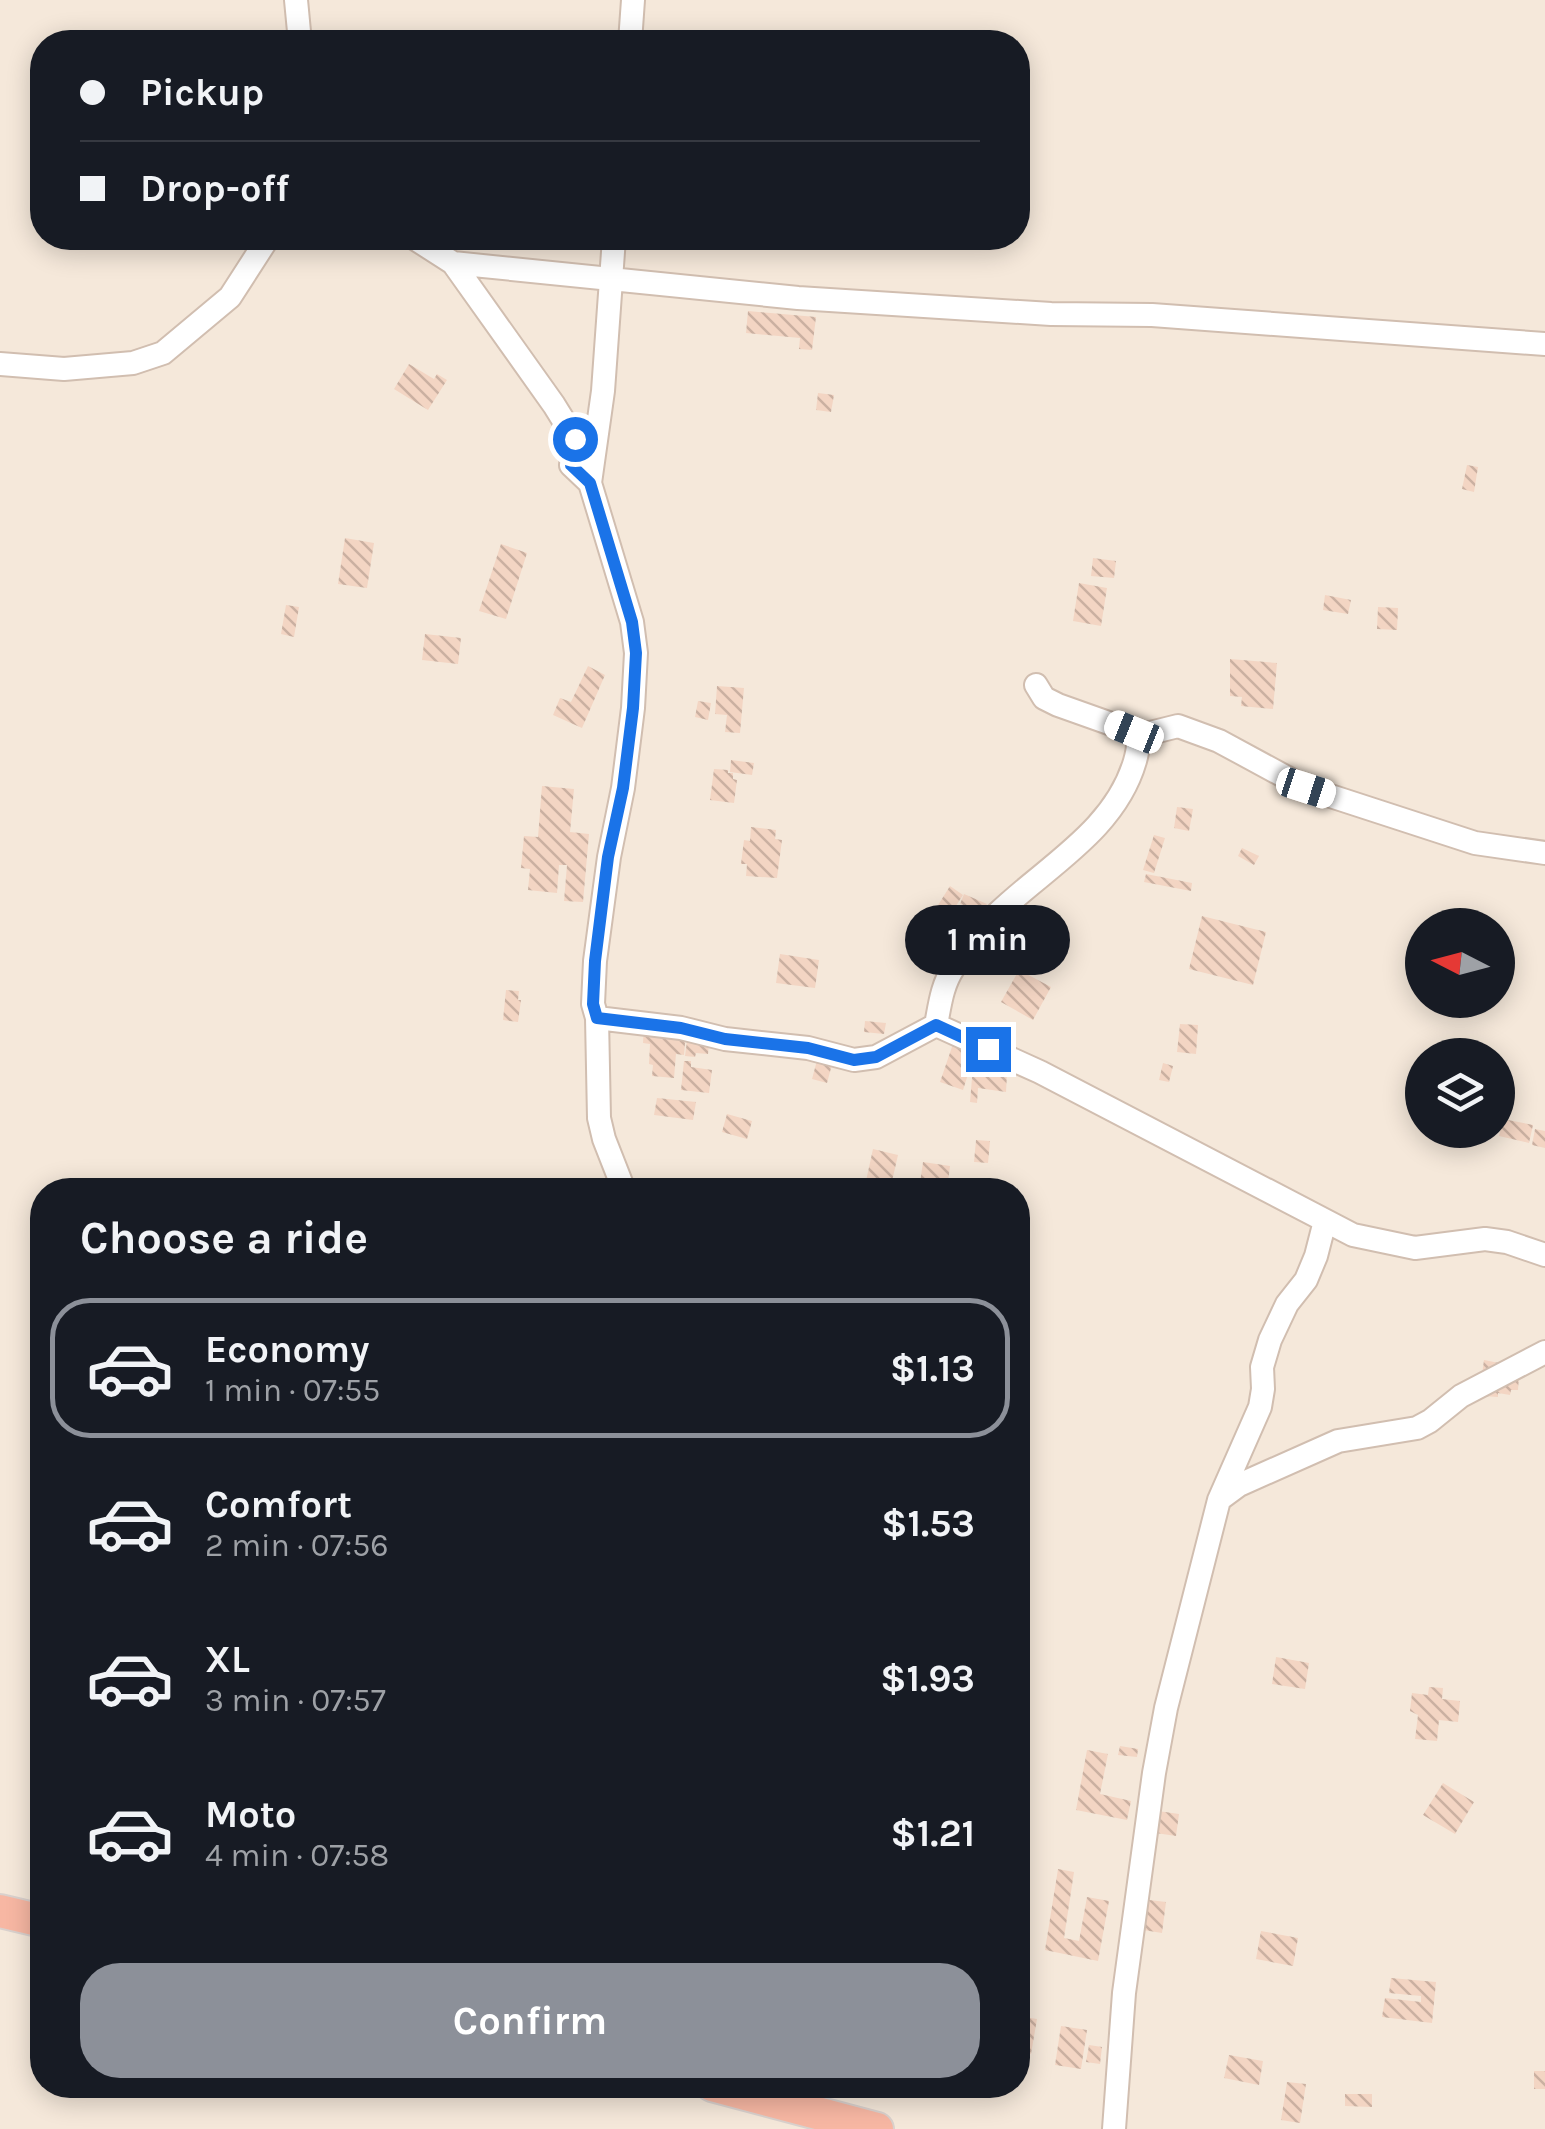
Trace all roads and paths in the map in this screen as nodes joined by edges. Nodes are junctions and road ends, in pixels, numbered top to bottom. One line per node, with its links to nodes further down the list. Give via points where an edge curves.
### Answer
1 (296, 0): 3 (street)
2 (633, 0): 4 (street)
3 (299, 30)
4 (631, 30)
5 (260, 250): 11 (street, via 230,297 163,353 79,368)
6 (432, 250): 8 (street)
7 (613, 250): 9 (street)
8 (453, 264): 9 (street); 12 (street, via 554,405 575,439 571,465)
9 (610, 280): 10 (street, via 798,298 1152,314); 12 (street)
10 (1545, 344)
11 (0, 364)
12 (590, 483): 16 (street, via 636,653 595,961)
13 (1036, 685): 14 (street, via 1044,698)
14 (1138, 736): 15 (street, via 1178,726 1306,788 1475,842); 17 (street, via 1120,797 954,965)
15 (1545, 853)
16 (597, 1018): 17 (street, via 854,1060 876,1057); 18 (street, via 600,1118)
17 (936, 1025): 19 (street)
18 (619, 1178)
19 (1325, 1221): 20 (street, via 1394,1245 1485,1239); 22 (street, via 1306,1280 1270,1340 1260,1408)
20 (1545, 1255)
21 (1545, 1352): 22 (street, via 1461,1396 1417,1428 1327,1445)
22 (1219, 1500): 27 (street, via 1154,1773 1124,1993)
23 (0, 1911): 24 (highway)
24 (30, 1918)
25 (761, 2098): 26 (highway)
26 (877, 2129)
27 (1114, 2129)

